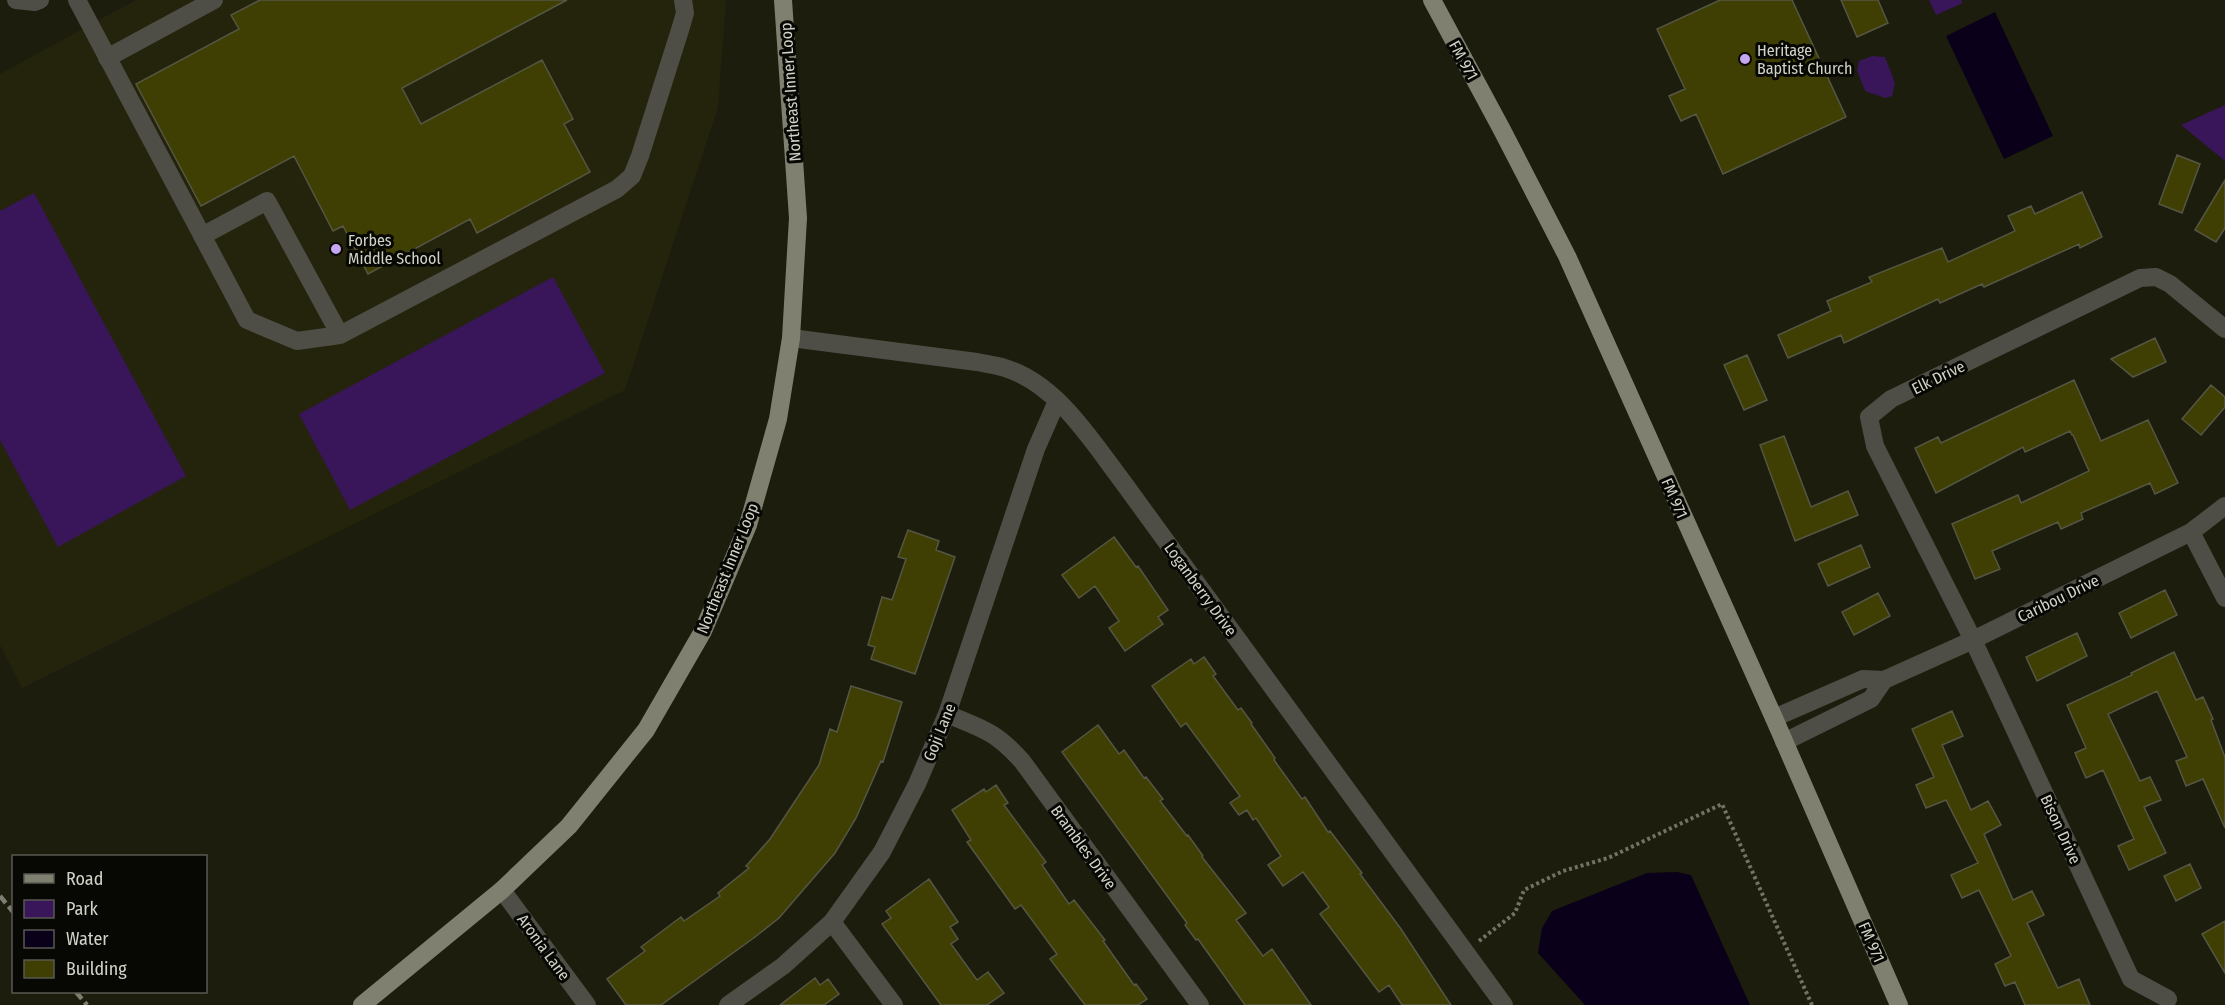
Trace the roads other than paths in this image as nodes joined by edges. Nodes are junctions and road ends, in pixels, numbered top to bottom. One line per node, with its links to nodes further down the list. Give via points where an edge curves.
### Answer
1 (16, 0): 2 (street)
2 (40, 0)
3 (77, 0): 8 (street)
4 (214, 0): 8 (street)
5 (683, 0): 11 (street, via 685,13 632,176 617,189)
6 (783, 0): 12 (main road, Northeast Inner Loop, via 798,218)
7 (1433, 0): 20 (main road, FM 971 / FM 971, via 1567,256)
8 (107, 58): 9 (street)
9 (202, 236): 11 (street, via 247,320 297,340); 11 (street, via 267,201)
10 (2225, 329): 17 (street, Elk Drive, via 2170,284 2156,277 2140,278 1891,399 1869,417 1875,447)
11 (340, 335)
12 (791, 338): 13 (street, Loganberry Drive, via 1006,368 1031,380); 22 (main road, Northeast Inner Loop, via 778,418 748,525 703,631 646,730 569,826)
13 (1057, 401): 19 (street, Goji Lane, via 1036,449); 30 (street, Loganberry Drive, via 1120,478)
14 (2225, 506): 15 (street, Caribou Drive)
15 (2192, 532): 16 (street); 17 (street, Caribou Drive)
16 (2225, 598)
17 (1973, 640): 18 (street, Caribou Drive); 24 (street, Bison Drive, via 2131,979)
18 (1884, 680): 20 (street, Caribou Drive, via 1863,679); 21 (street, Caribou Drive, via 1871,699)
19 (947, 714): 23 (street, Goji Lane, via 882,852); 29 (street, Brambles Drive, via 991,731 1022,761)
20 (1774, 718): 21 (main road, FM 971 / FM 971)
21 (1784, 742): 31 (main road, FM 971 / FM 971)
22 (502, 890): 25 (main road, Northeast Inner Loop); 26 (street, Aronia Lane)
23 (832, 922): 27 (street, Goji Lane, via 783,966); 28 (street)
24 (2168, 999)
25 (362, 1005)
26 (587, 1005)
27 (728, 1005)
28 (894, 1005)
29 (1200, 1005)
30 (1504, 1005)
31 (1899, 1005)

